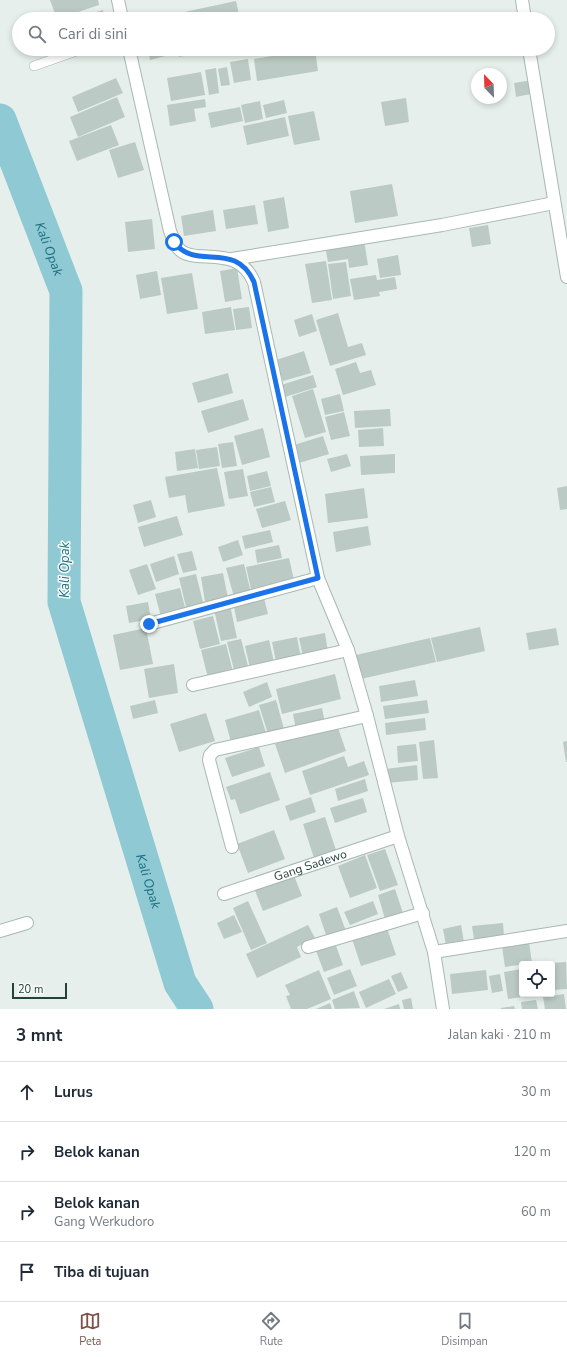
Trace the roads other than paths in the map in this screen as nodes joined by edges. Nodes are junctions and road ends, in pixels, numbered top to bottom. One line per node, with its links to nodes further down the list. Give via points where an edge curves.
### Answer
1 (118, 0): 3 (street)
2 (522, 0): 4 (street)
3 (121, 12)
4 (524, 12)
5 (62, 56): 8 (lane)
6 (131, 56): 10 (street, via 174,242 188,255)
7 (531, 56): 9 (street)
8 (34, 66)
9 (554, 203): 10 (street, via 442,225); 11 (street)
10 (232, 259): 12 (street, via 250,272 254,282)
11 (567, 277)
12 (318, 578): 13 (street); 14 (street)
13 (149, 624)
14 (348, 650): 15 (street); 16 (street)
15 (193, 685)
16 (367, 716): 17 (street); 18 (street, via 215,750 209,760)
17 (398, 836): 19 (street, Gang Sadewo); 20 (street)
18 (232, 848)
19 (224, 894)
20 (423, 913): 24 (street); 25 (street)
21 (27, 923): 22 (street)
22 (0, 931)
23 (567, 931): 25 (street)
24 (308, 947)
25 (434, 952): 26 (street)
26 (443, 1009)

